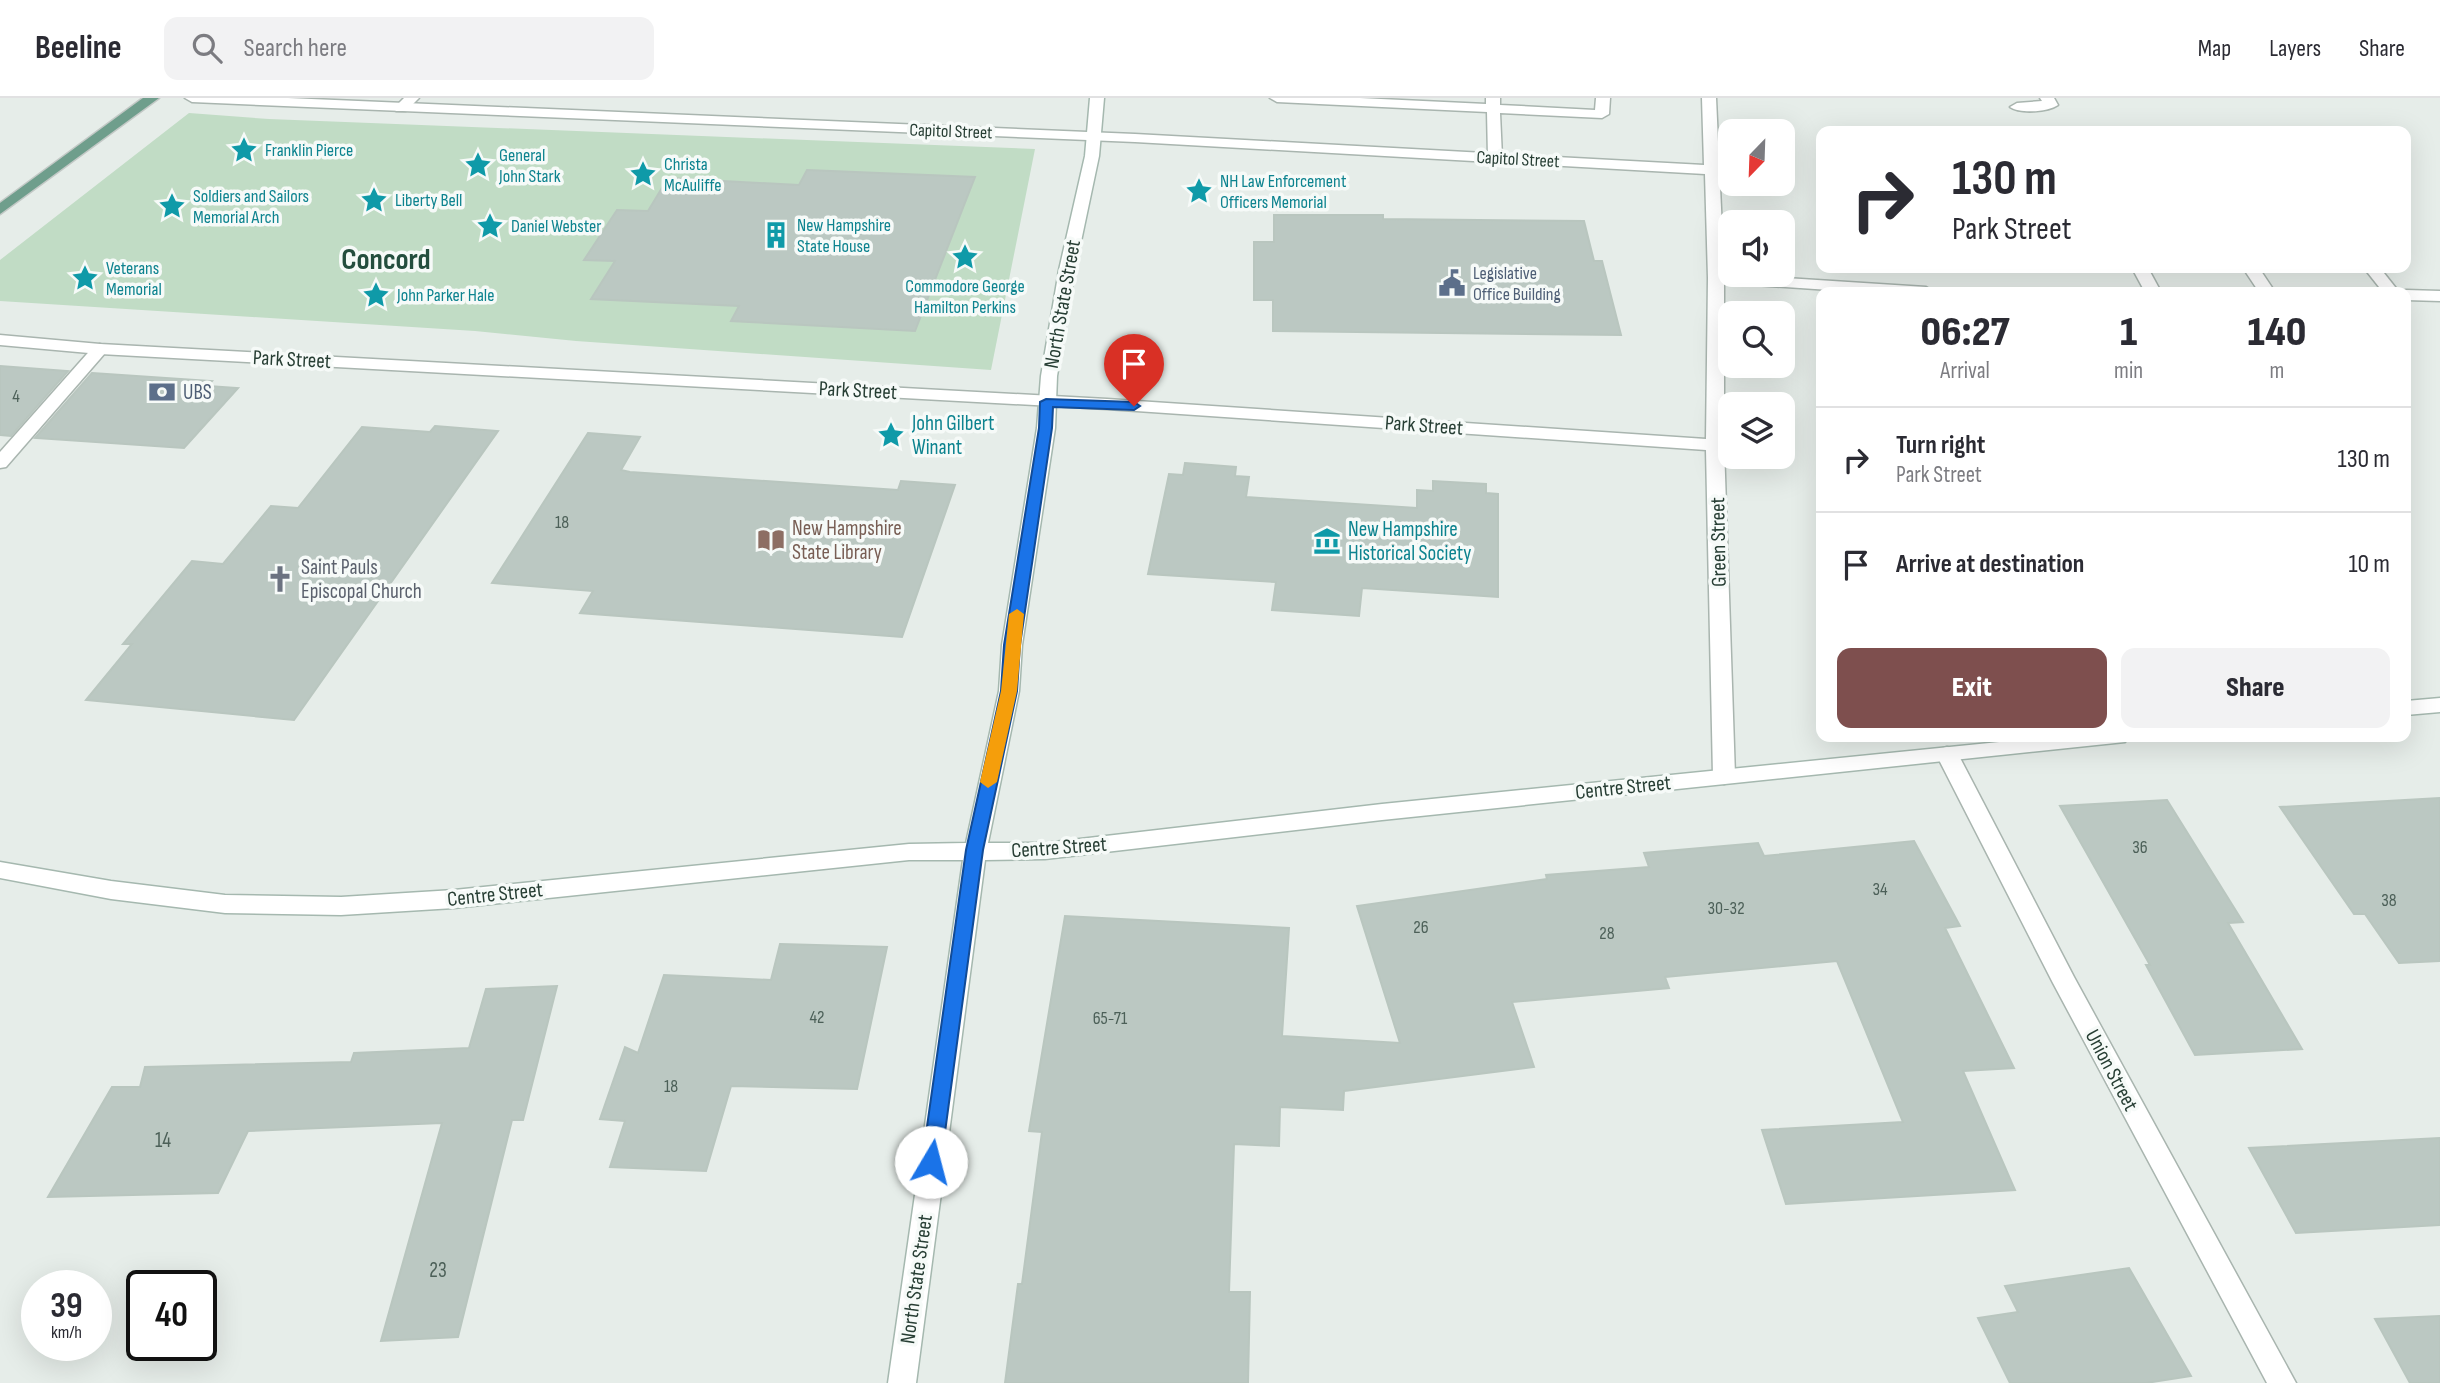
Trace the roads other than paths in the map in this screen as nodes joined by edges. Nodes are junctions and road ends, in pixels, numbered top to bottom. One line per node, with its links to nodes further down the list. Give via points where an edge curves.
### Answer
1 (152, 98): 15 (main road)
2 (191, 98): 11 (street, Capitol Street)
3 (412, 98): 11 (street)
4 (1097, 98): 12 (street, North State Street)
5 (1277, 98): 9 (street)
6 (1603, 98): 9 (street, via 1602,114)
7 (1709, 98): 14 (street, Green Street)
8 (2047, 98): 10 (street, via 2051,105)
9 (1493, 102): 13 (street)
10 (2017, 107)
11 (401, 108): 12 (street, Capitol Street)
12 (1095, 137): 13 (street, Capitol Street); 24 (street, North State Street)
13 (1495, 157): 14 (street, Capitol Street)
14 (1711, 170): 17 (street, Green Street)
15 (0, 209)
16 (2376, 273): 19 (street)
17 (1716, 278): 18 (street); 25 (street, Green Street)
18 (1851, 287)
19 (2387, 287)
20 (2411, 295): 21 (street)
21 (2440, 296)
22 (0, 340): 23 (street, Park Street)
23 (100, 349): 24 (street, Park Street); 26 (street)
24 (1046, 402): 25 (street, Park Street); 32 (street, North State Street, via 1009,691)
25 (1715, 445): 31 (street, Green Street)
26 (0, 463)
27 (2440, 705): 28 (street)
28 (2411, 708)
29 (2068, 742): 30 (street, Centre Street)
30 (1947, 754): 31 (street, Centre Street); 35 (street, Union Street)
31 (1724, 776): 32 (street, Centre Street, via 1045,851)
32 (974, 850): 33 (street, Centre Street, via 909,852 454,899 341,906 225,904); 34 (street, North State Street)
33 (0, 870)
34 (902, 1383)
35 (2282, 1383)

